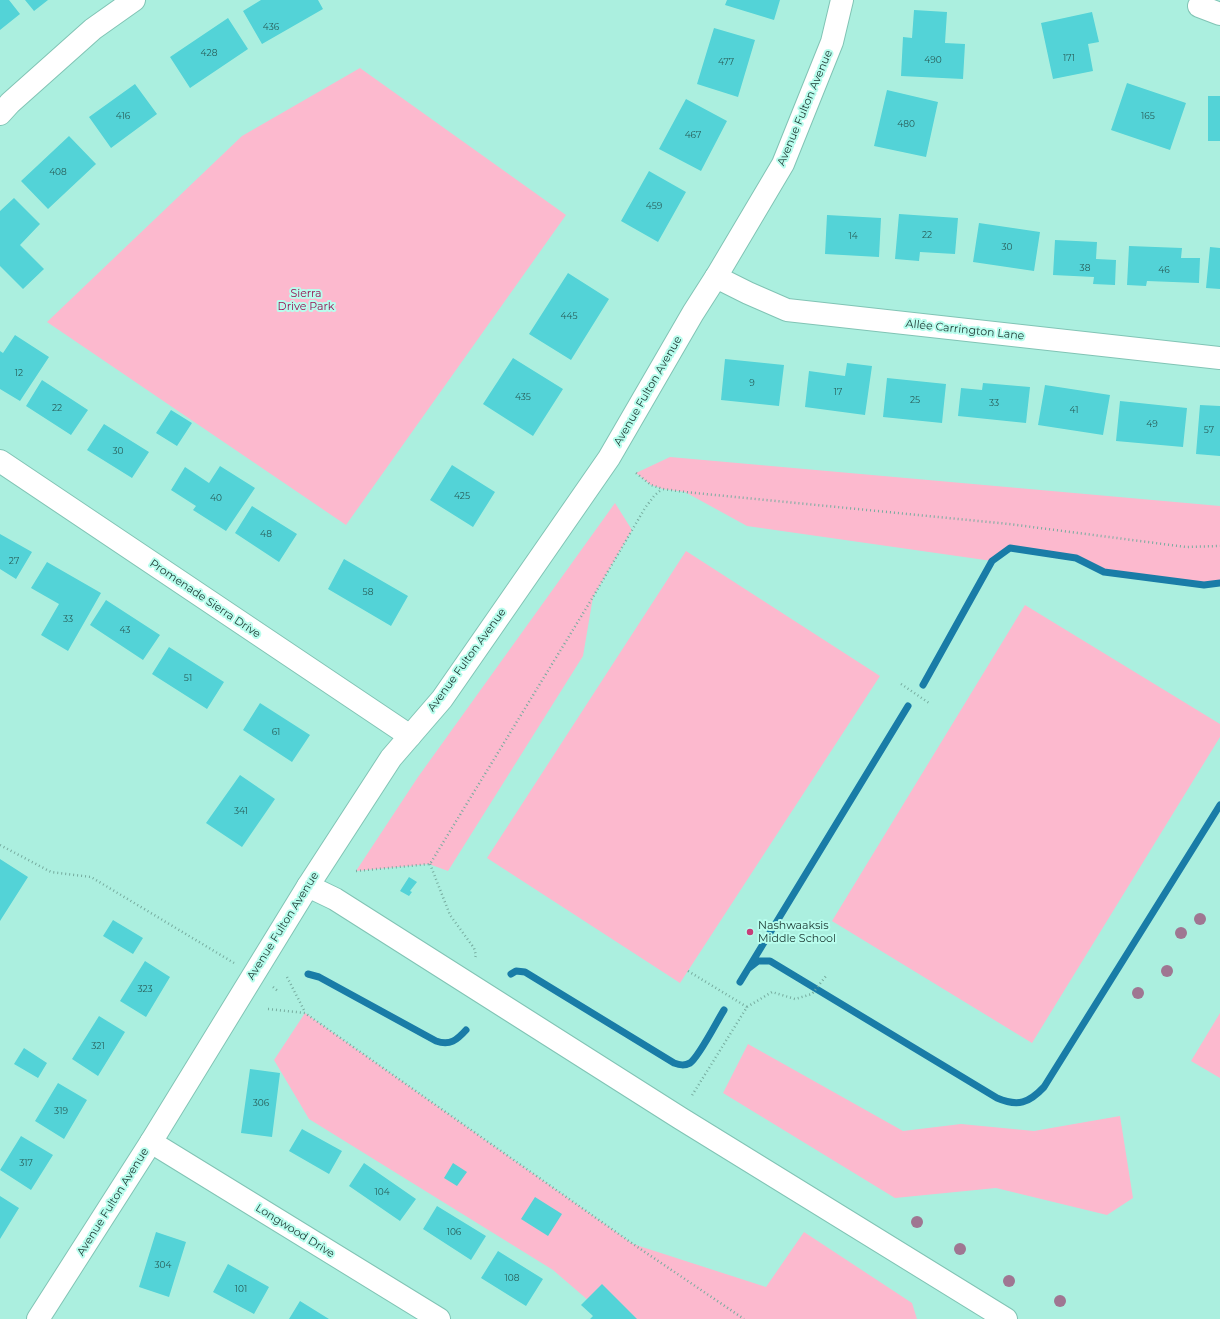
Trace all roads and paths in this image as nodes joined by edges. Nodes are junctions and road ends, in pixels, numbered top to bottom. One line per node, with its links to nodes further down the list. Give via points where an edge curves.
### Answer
1 (134, 0): 5 (street, via 93,29)
2 (842, 0): 6 (street, Avenue Fulton Avenue, via 832,42 783,164)
3 (1199, 6): 4 (street)
4 (1220, 14)
5 (0, 114)
6 (716, 277): 7 (street, Allée Carrington Lane, via 787,310); 14 (street, Avenue Fulton Avenue, via 608,458 442,699)
7 (1220, 358)
8 (0, 461): 14 (street, Promenade Sierra Drive)
9 (636, 473): 10 (path, via 651,485)
10 (663, 489): 11 (path, via 1009,524 1186,547); 16 (path, via 645,508)
11 (1220, 546)
12 (901, 684): 13 (path)
13 (929, 703)
14 (410, 736): 18 (street, Avenue Fulton Avenue, via 391,758)
15 (0, 845): 20 (path, via 51,872 91,878)
16 (430, 864): 17 (path); 19 (path, via 450,915 474,948)
17 (356, 870)
18 (308, 886): 28 (street, Avenue Fulton Avenue); 32 (street, via 335,899 687,1122)
19 (475, 961)
20 (237, 965)
21 (688, 971): 24 (path)
22 (826, 976): 24 (path, via 812,994 795,999 772,992)
23 (288, 977): 26 (path)
24 (747, 1008): 27 (path)
25 (268, 1009): 26 (path)
26 (305, 1013): 31 (path)
27 (690, 1098)
28 (150, 1142): 29 (street, Avenue Fulton Avenue); 30 (street, Longwood Drive)
29 (38, 1319)
30 (439, 1319)
31 (744, 1319)
32 (1006, 1319)

